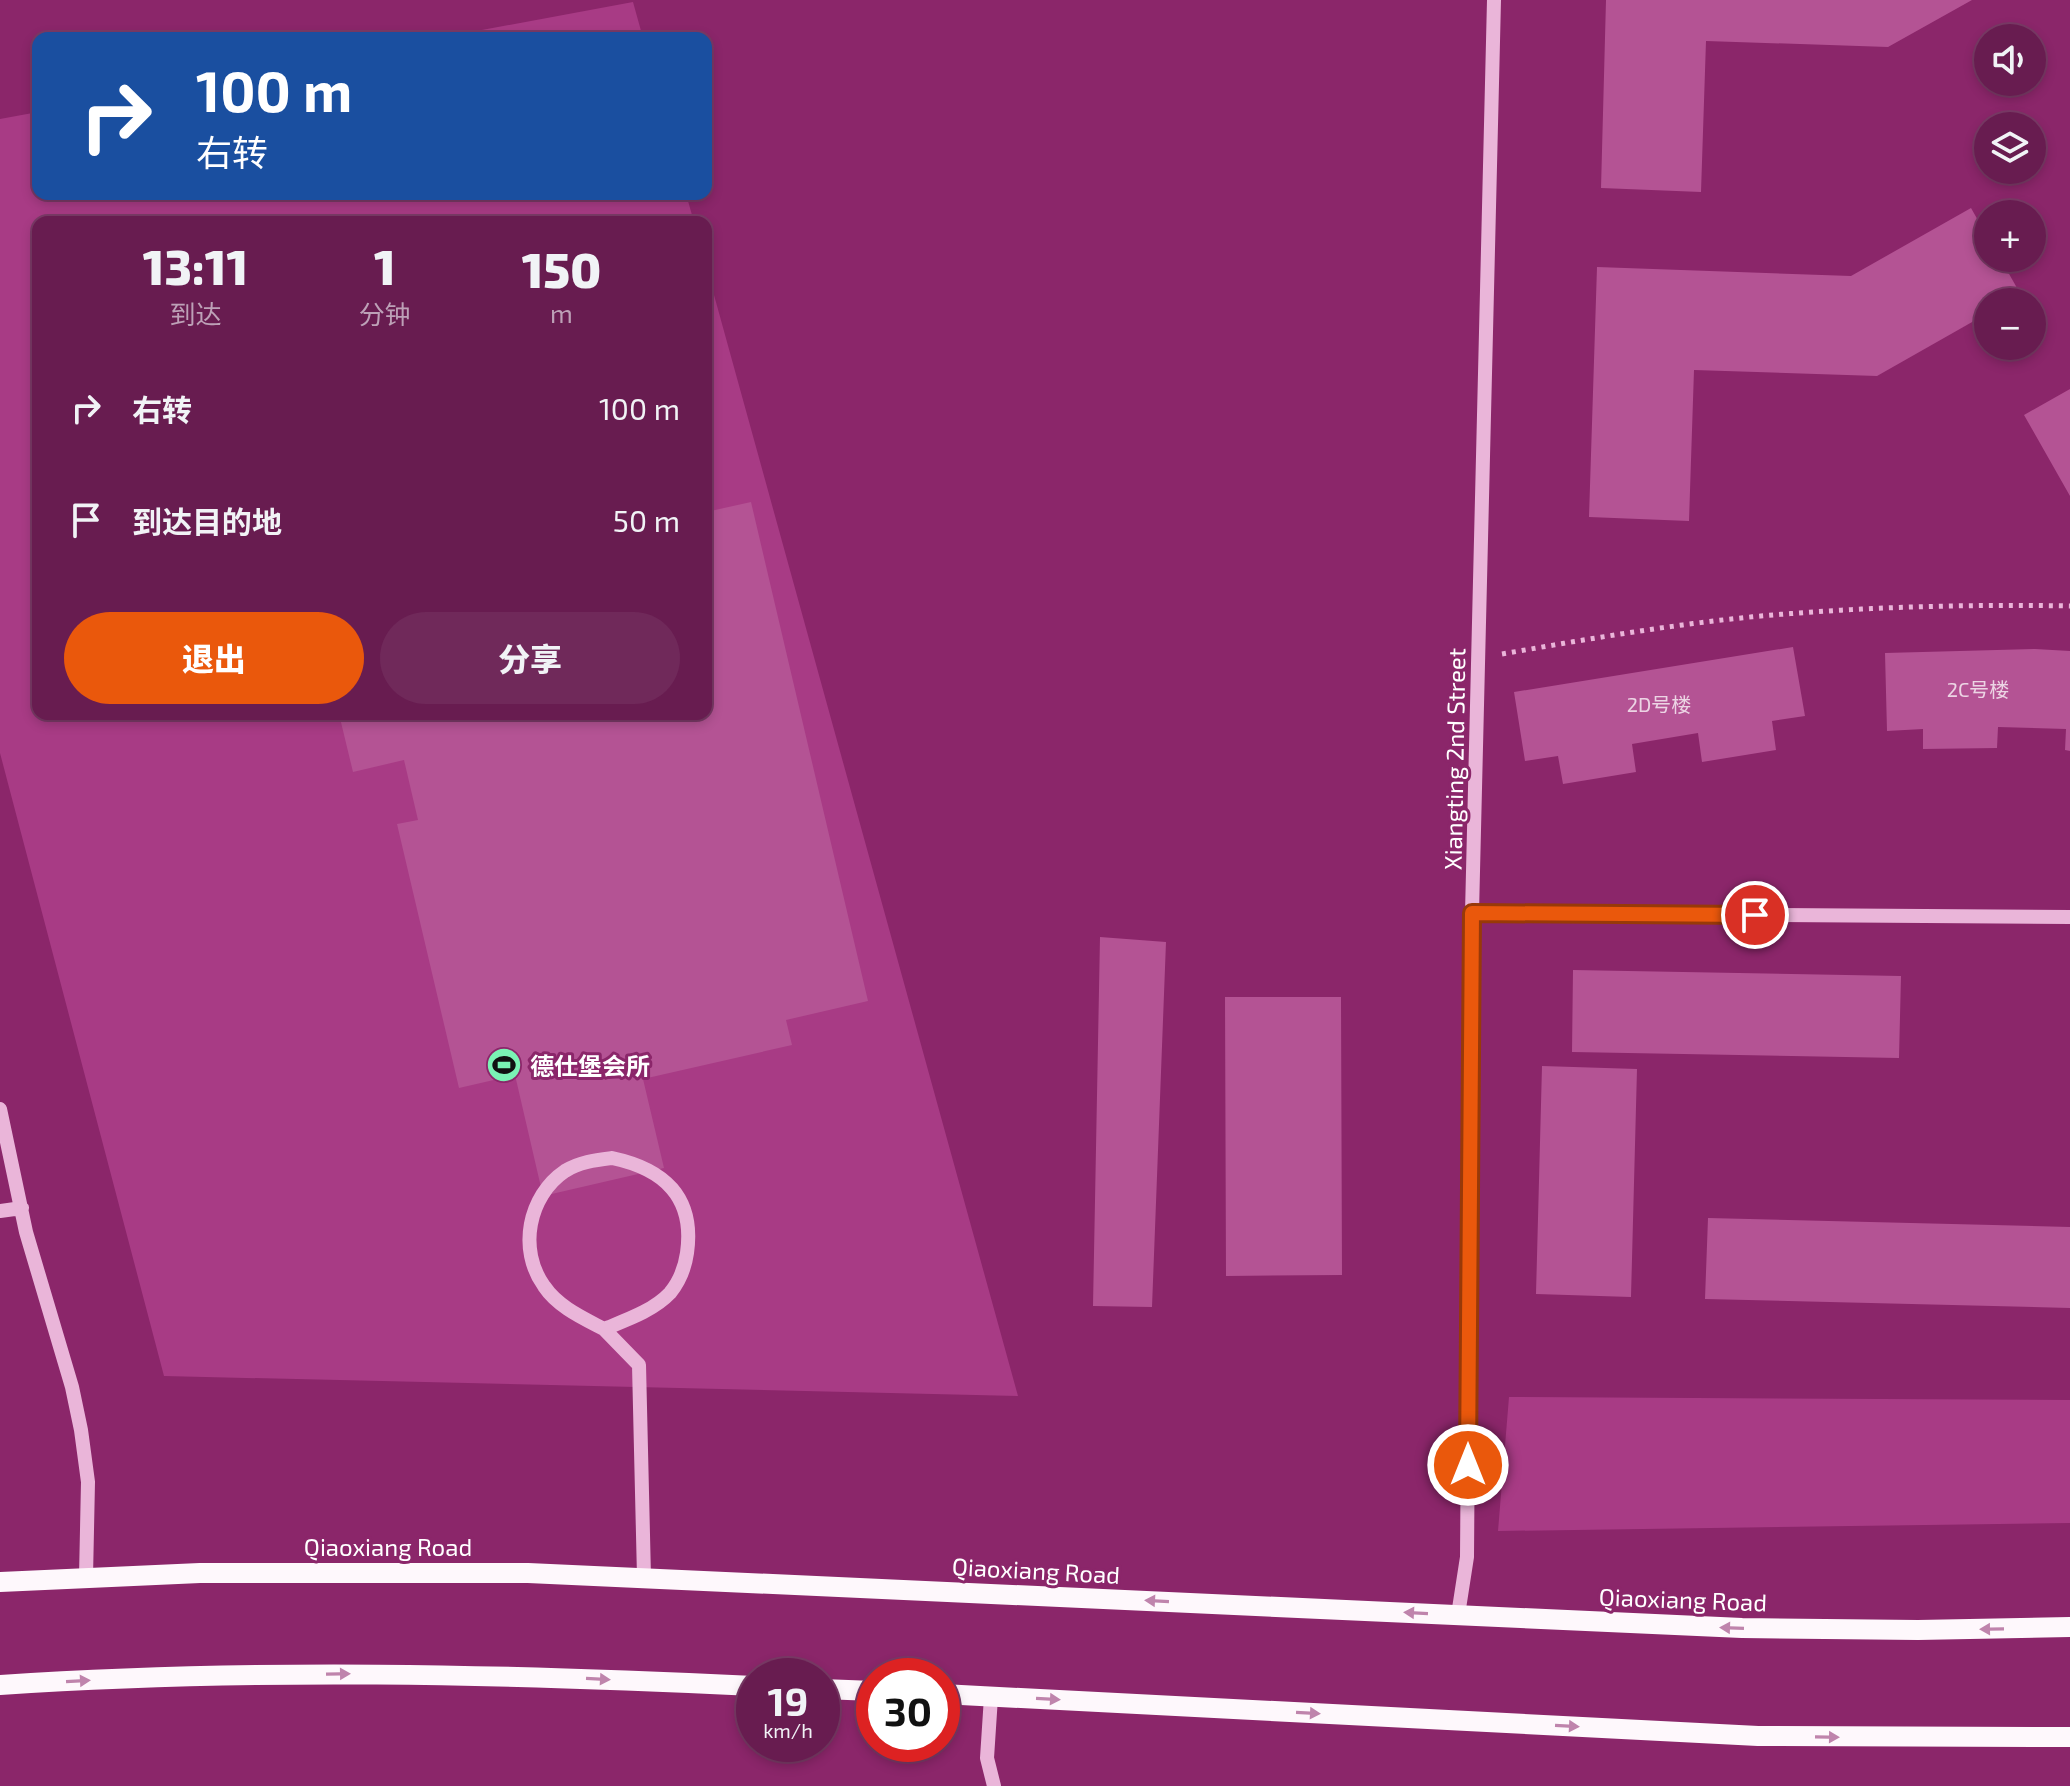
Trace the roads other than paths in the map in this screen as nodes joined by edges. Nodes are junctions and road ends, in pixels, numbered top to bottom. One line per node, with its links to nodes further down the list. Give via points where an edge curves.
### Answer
1 (1494, 0): 2 (street, Xiangting 2nd Street)
2 (1472, 913): 3 (street); 11 (street, Xiangting 2nd Street, via 1467,1557)
3 (2070, 917)
4 (0, 1109): 5 (street)
5 (22, 1208): 6 (street); 8 (street, via 81,1430 88,1482)
6 (0, 1211)
7 (604, 1329): 7 (street, via 670,1293 685,1267 690,1232 683,1204 672,1188 652,1170 612,1158 567,1170 549,1185 531,1219 528,1245 544,1287 569,1310); 9 (street, via 639,1365)
8 (86, 1577): 9 (main road, Qiaoxiang Road, via 430,1571); 10 (main road, Qiaoxiang Road)
9 (644, 1577): 11 (main road, Qiaoxiang Road, one-way to 9)
10 (0, 1582)
11 (1458, 1615): 12 (main road, Qiaoxiang Road, one-way to 11, via 1829,1630)
12 (2070, 1627)
13 (0, 1685): 14 (main road, one-way to 14, via 374,1673)
14 (736, 1685)
15 (960, 1695): 16 (main road)
16 (991, 1697): 17 (main road, one-way to 17, via 1758,1736); 18 (street, via 987,1758)
17 (2070, 1737)
18 (994, 1786)

